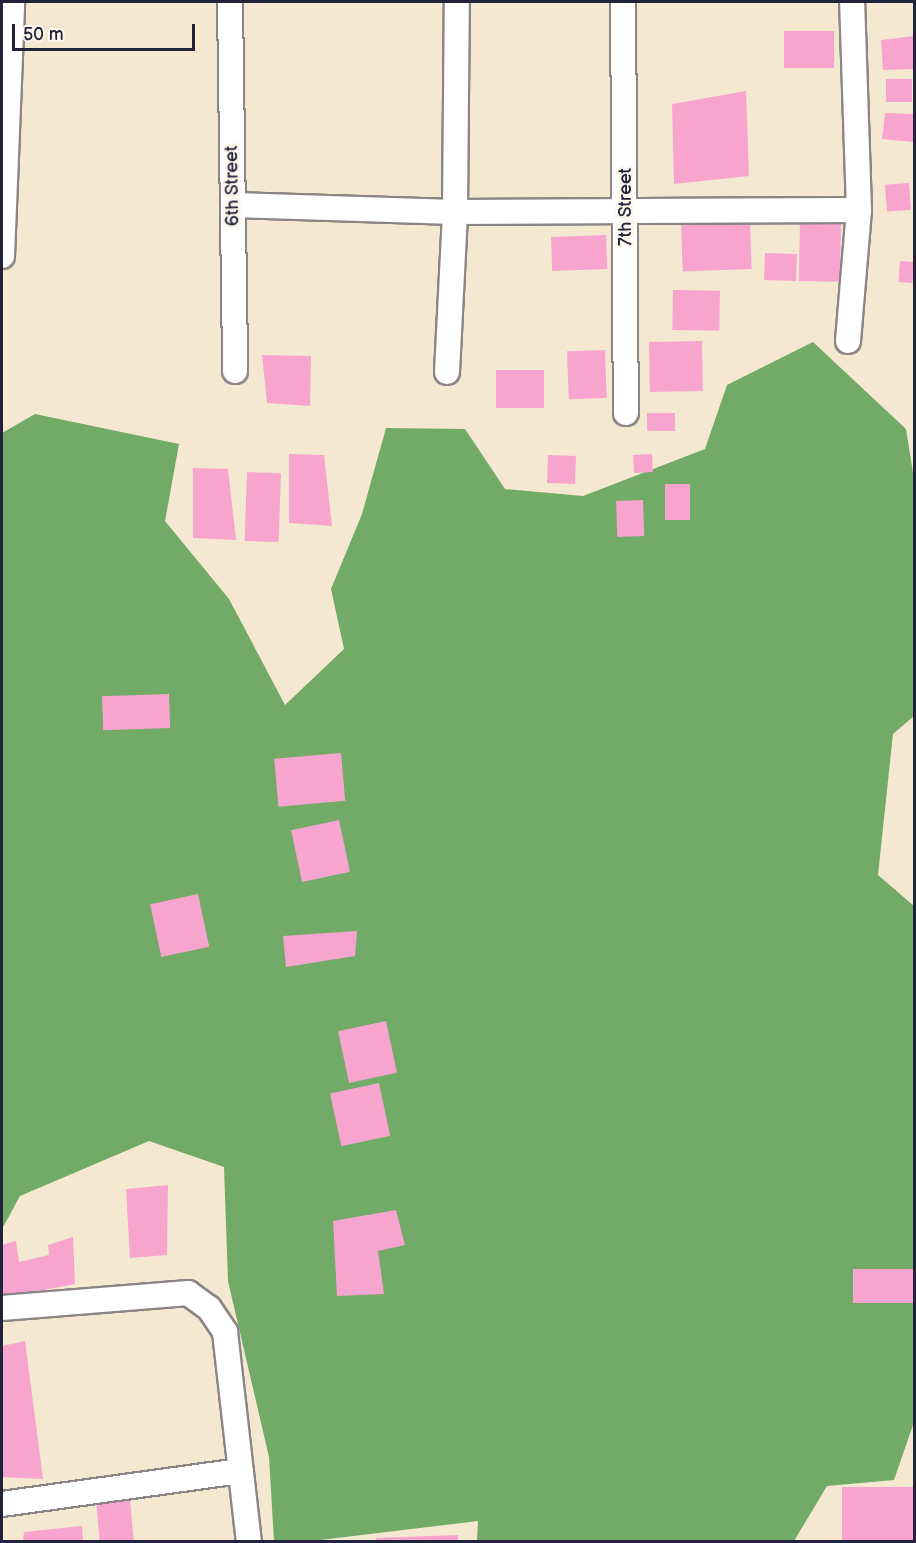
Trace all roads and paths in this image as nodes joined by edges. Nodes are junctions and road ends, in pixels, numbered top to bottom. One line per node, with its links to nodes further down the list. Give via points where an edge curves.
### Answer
1 (12, 2): 10 (street)
2 (230, 2): 6 (street, 6th Street)
3 (458, 2): 9 (street)
4 (623, 2): 7 (street, 7th Street)
5 (852, 2): 8 (street)
6 (234, 205): 9 (street); 12 (street, 6th Street)
7 (626, 210): 8 (street); 9 (street); 14 (street, 7th Street)
8 (859, 210): 11 (street)
9 (455, 212): 13 (street)
10 (2, 256)
11 (849, 341)
12 (234, 371)
13 (447, 372)
14 (626, 413)
15 (2, 1308): 16 (street, via 188,1293 209,1308 225,1332)
16 (241, 1471): 17 (street); 18 (street)
17 (2, 1504)
18 (249, 1542)

